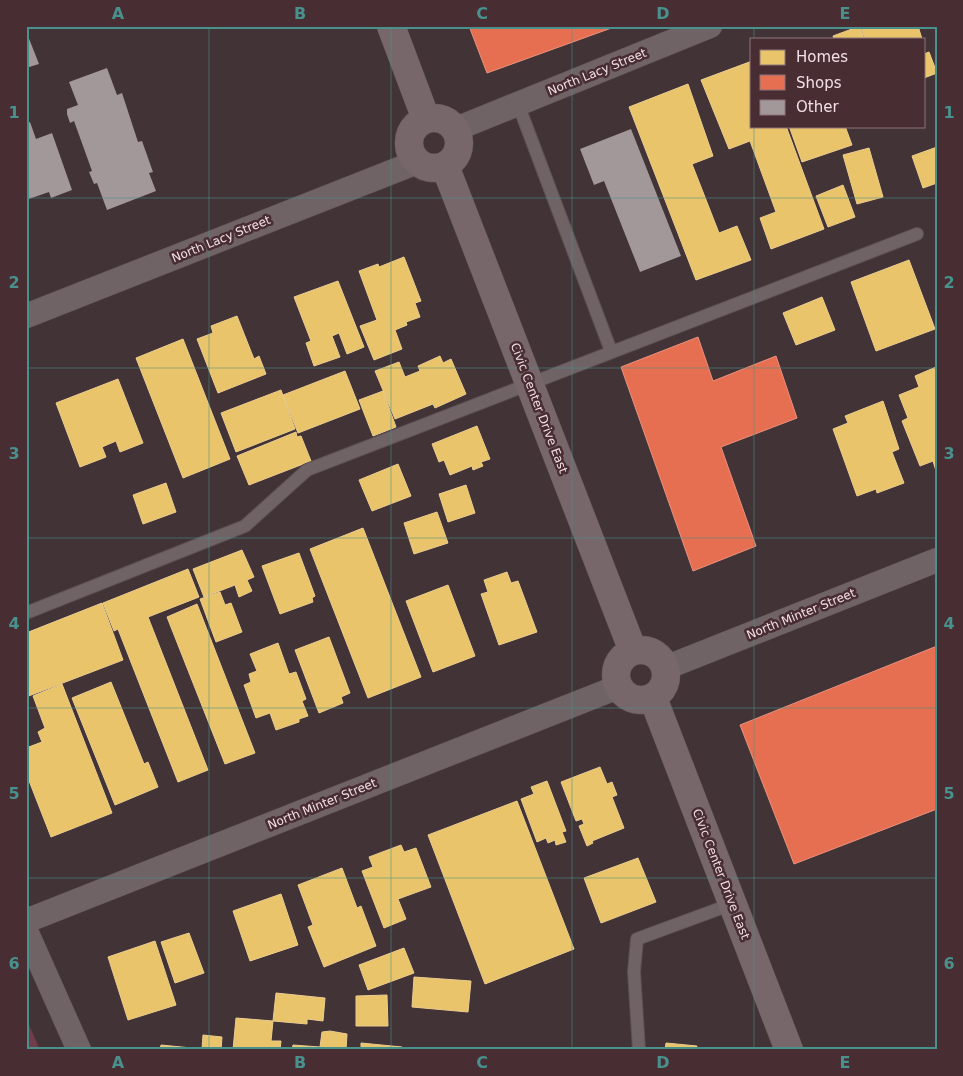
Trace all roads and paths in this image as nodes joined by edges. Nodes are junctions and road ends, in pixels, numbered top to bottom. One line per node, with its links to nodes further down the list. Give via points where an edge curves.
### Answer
1 (391, 26): 4 (street)
2 (700, 28): 3 (street, North Lacy Street)
3 (518, 104): 5 (street, North Lacy Street); 10 (lane)
4 (426, 119): 5 (street, via 438,118); 6 (street, via 417,124 408,143)
5 (456, 129): 7 (street, via 459,137 457,154)
6 (416, 162): 7 (street, via 425,168); 9 (street, North Lacy Street)
7 (445, 166): 11 (street, Civic Center Drive East)
8 (917, 234): 10 (lane)
9 (26, 316)
10 (611, 351): 11 (lane)
11 (530, 383): 13 (lane, via 307,470 245,526); 14 (street, Civic Center Drive East)
12 (937, 560): 15 (street, North Minter Street)
13 (26, 613)
14 (633, 651): 15 (street, via 653,653); 16 (street, via 618,665)
15 (665, 668): 17 (street, via 664,686)
16 (618, 687): 17 (street, via 633,699); 19 (street, North Minter Street)
17 (652, 698): 18 (street, Civic Center Drive East)
18 (732, 904): 22 (lane, via 636,939 634,972); 23 (street, Civic Center Drive East)
19 (26, 921)
20 (26, 931): 21 (street)
21 (79, 1050)
22 (640, 1050)
23 (789, 1050)

